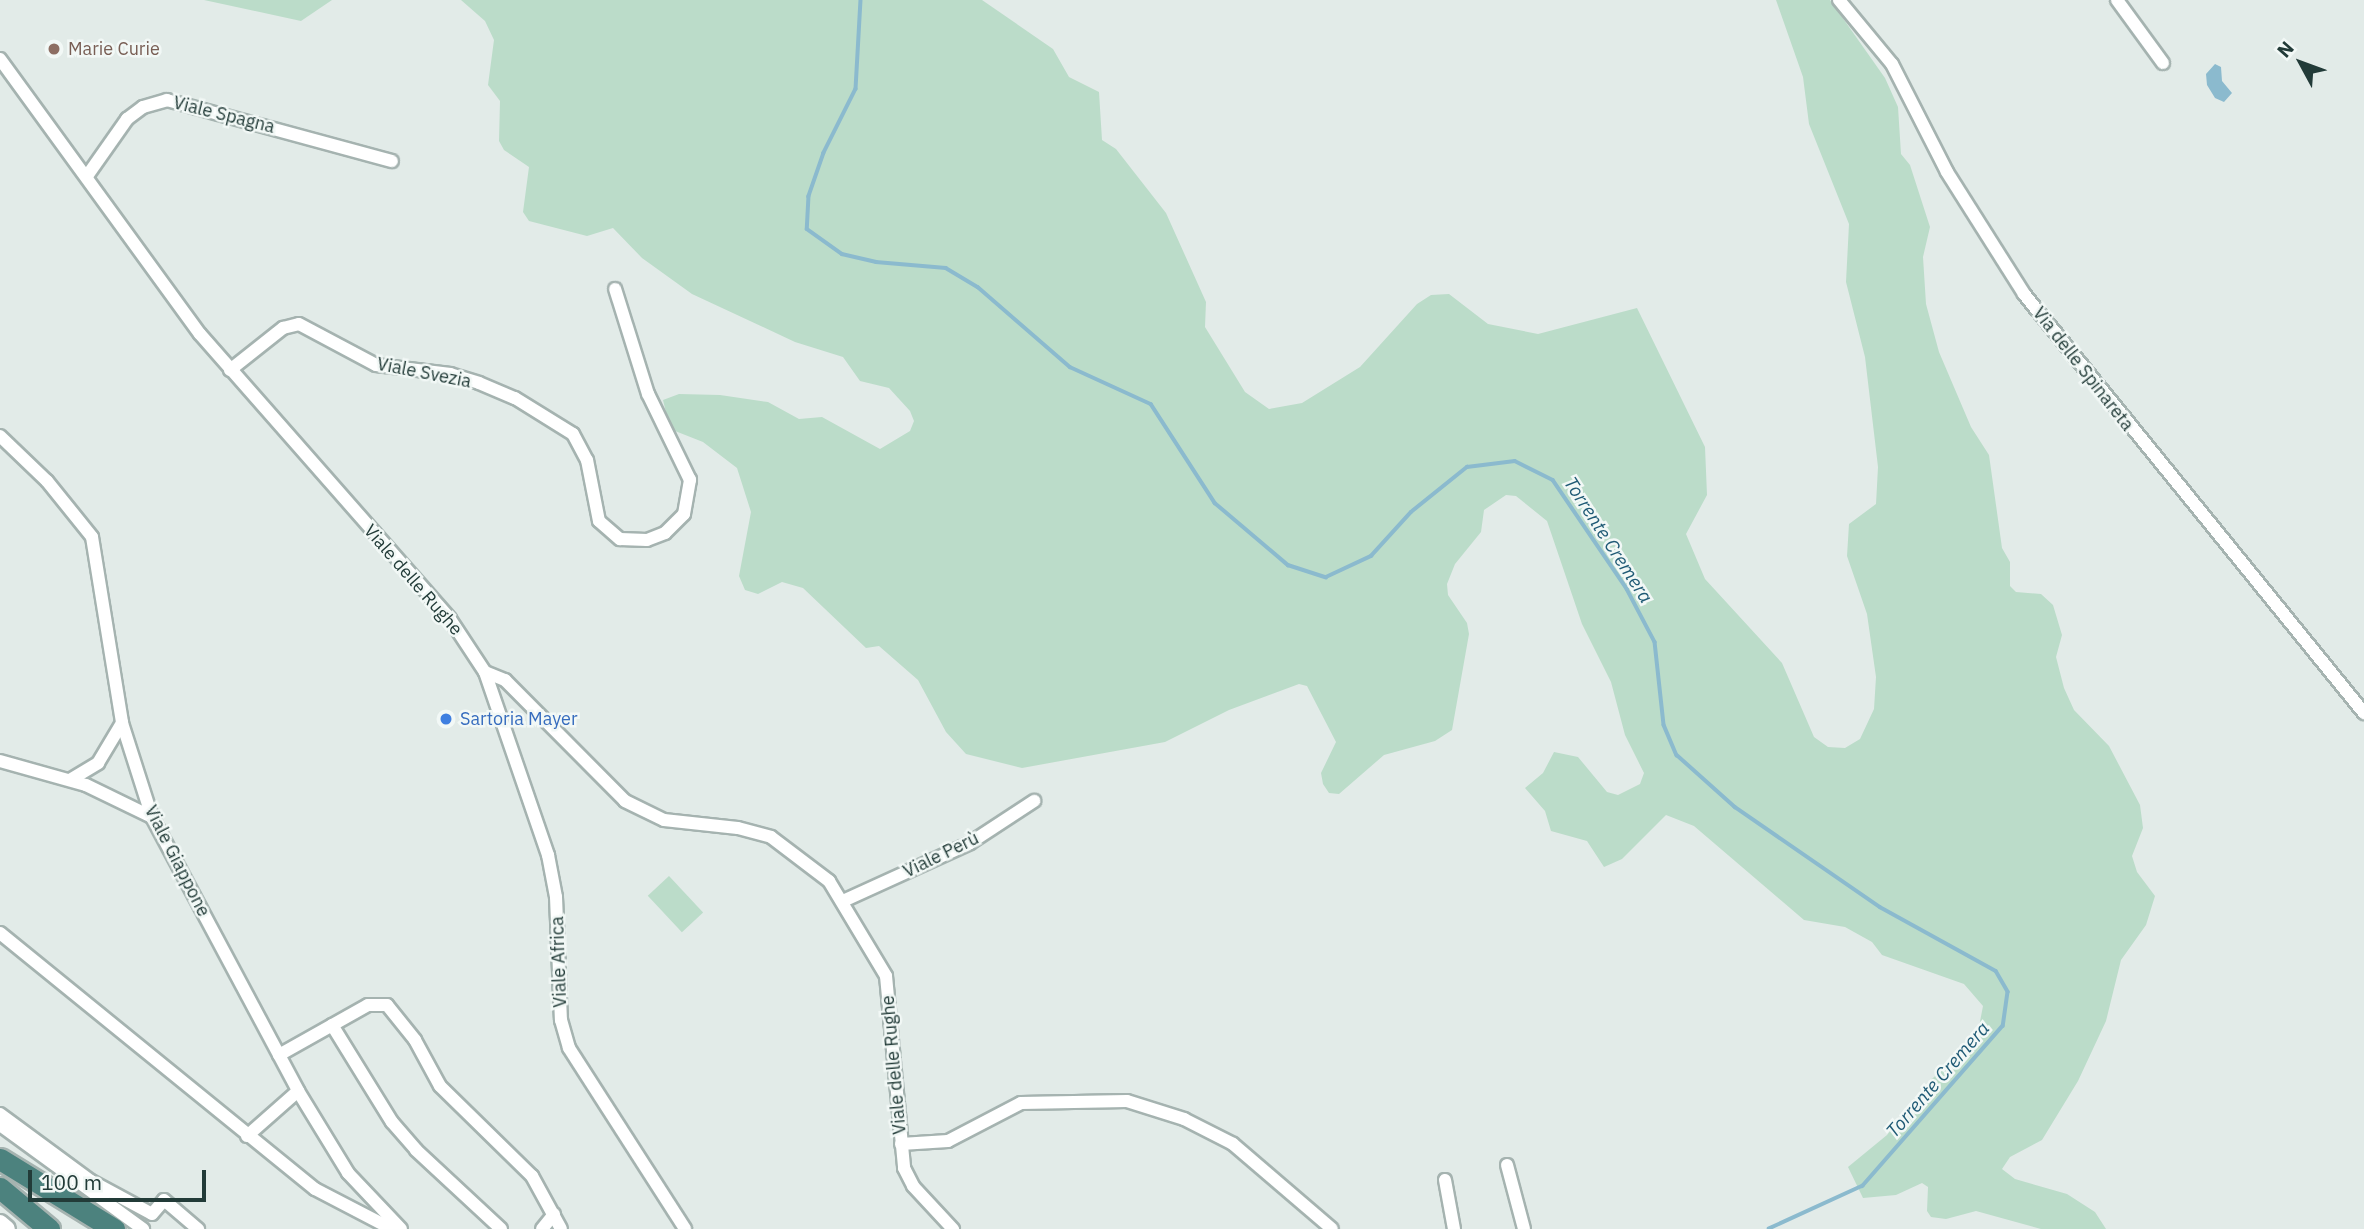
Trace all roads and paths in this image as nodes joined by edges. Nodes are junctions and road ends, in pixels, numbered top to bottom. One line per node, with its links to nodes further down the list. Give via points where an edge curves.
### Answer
1 (1839, 0): 11 (street, Via delle Spinareta, via 1892,64 1947,172 2024,295)
2 (2117, 0): 4 (street)
3 (0, 59): 6 (street, Viale delle Rughe)
4 (2163, 63)
5 (393, 161): 6 (street, Viale Spagna, via 167,100 150,104 127,119)
6 (87, 176): 8 (street, Viale delle Rughe)
7 (615, 289): 8 (street, Viale Svezia, via 648,394 690,480 684,514 665,533 647,540 620,539 599,521 586,456 573,434 515,398 479,383 450,374 376,365 294,324)
8 (230, 370): 10 (street, Viale delle Rughe, via 450,619)
9 (0, 436): 12 (street, Viale Giappone, via 47,481 92,537)
10 (485, 672): 17 (street, Viale delle Rughe, via 505,680 625,801 664,820 738,828 771,837 810,863); 45 (street, Viale Africa, via 548,855 556,897 561,1020 569,1048)
11 (2364, 713)
12 (122, 723): 14 (street, via 98,762); 16 (street, Viale Giappone)
13 (0, 761): 14 (street)
14 (70, 780): 16 (street)
15 (1034, 800): 17 (street, Viale Perù, via 970,843)
16 (152, 817): 20 (street, Viale Giappone)
17 (844, 901): 25 (street, Viale delle Rughe, via 886,976)
18 (0, 933): 24 (street)
19 (332, 1025): 20 (street); 31 (street, via 373,1003 387,1005 415,1040 440,1086 522,1164); 42 (street, via 392,1122)
20 (279, 1055): 21 (street, Viale Giappone)
21 (298, 1091): 24 (street); 41 (street, Viale Giappone, via 348,1172)
22 (0, 1114): 39 (street, via 91,1181 152,1214 164,1200)
23 (0, 1125): 38 (street)
24 (247, 1136): 40 (street, via 329,1198)
25 (901, 1144): 33 (street, Viale delle Rughe, via 904,1168 913,1186); 47 (street, via 948,1142 1021,1103 1127,1101 1184,1119 1233,1144)
26 (0, 1159): 37 (highway)
27 (1507, 1165): 49 (street)
28 (1445, 1180): 48 (street)
29 (0, 1188): 36 (highway)
30 (0, 1206): 35 (highway)
31 (554, 1214): 43 (street); 44 (street)
32 (0, 1223): 34 (street)
33 (941, 1223): 46 (street, Viale delle Rughe)
34 (7, 1229)
35 (26, 1229)
36 (49, 1229)
37 (114, 1229)
38 (143, 1229)
39 (198, 1229)
40 (392, 1229)
41 (401, 1229)
42 (502, 1229)
43 (541, 1229)
44 (561, 1229)
45 (685, 1229)
46 (953, 1229)
47 (1332, 1229)
48 (1454, 1229)
49 (1524, 1229)

